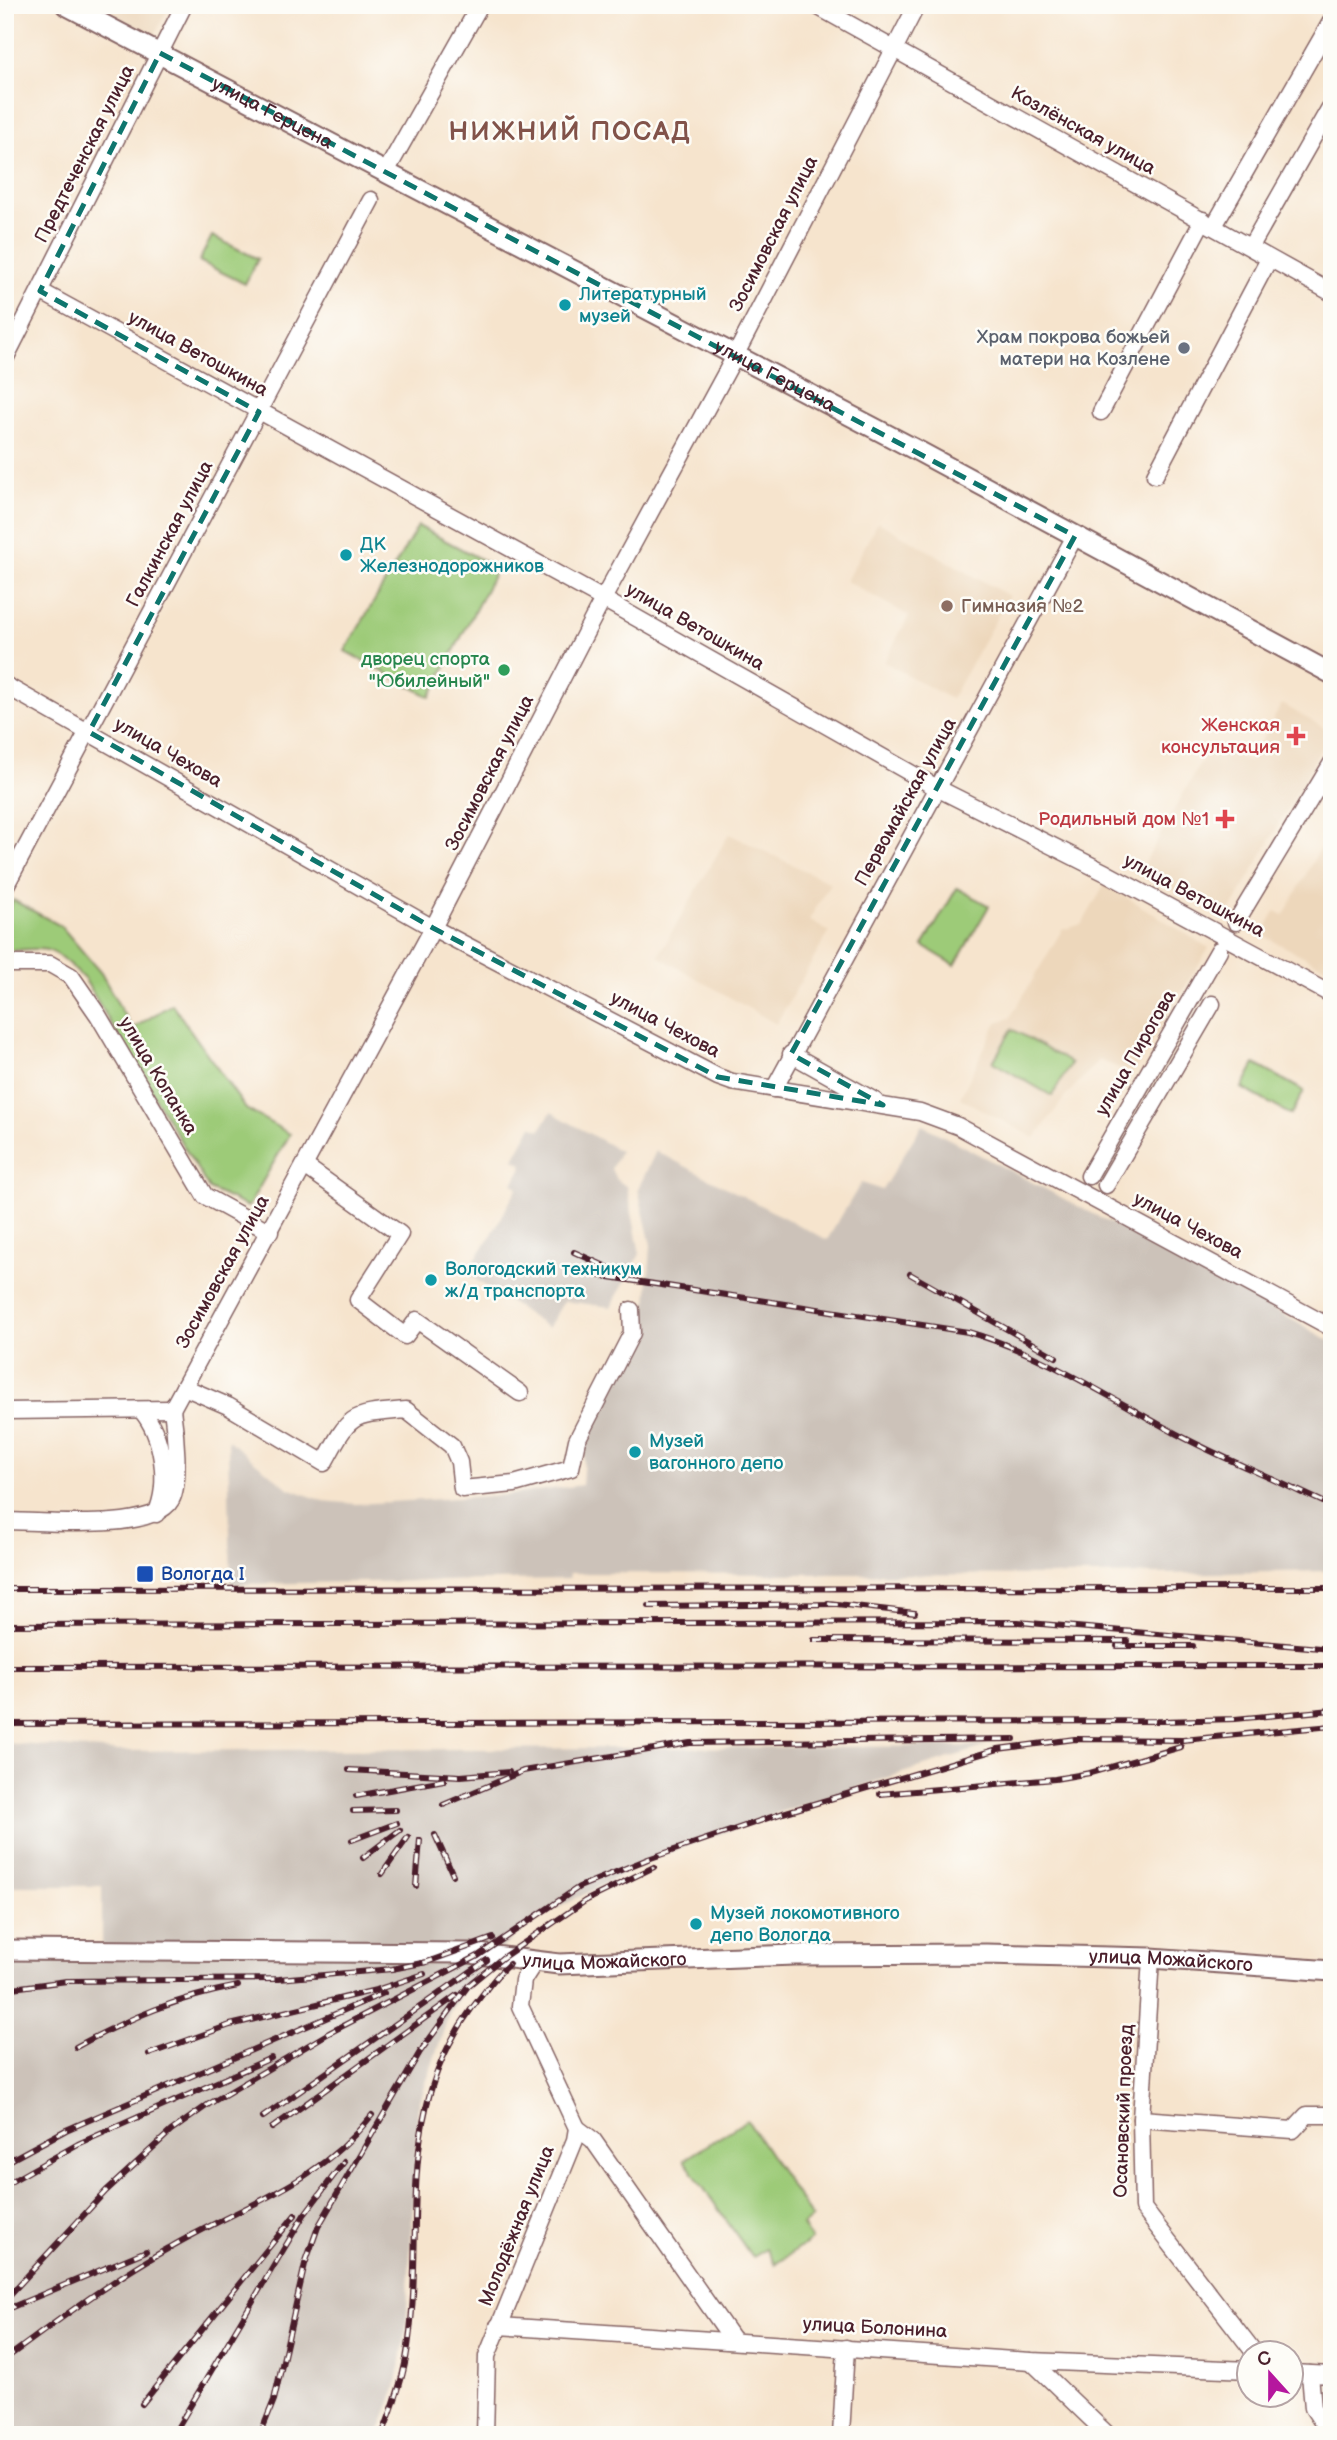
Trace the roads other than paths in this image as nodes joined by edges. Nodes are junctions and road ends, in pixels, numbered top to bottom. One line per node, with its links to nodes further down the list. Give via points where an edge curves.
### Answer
1 (66, 5): 8 (main road, улица Герцена)
2 (184, 5): 8 (street, Предтеченская улица)
3 (480, 5): 10 (street)
4 (815, 5): 7 (street, Козлёнская улица)
5 (917, 5): 7 (street, Зосимовская улица)
6 (1332, 20): 12 (street)
7 (892, 51): 12 (street, Козлёнская улица); 17 (street, Зосимовская улица)
8 (160, 53): 10 (main road, улица Герцена); 15 (street, Предтеченская улица)
9 (1332, 104): 13 (street)
10 (387, 170): 17 (main road, улица Герцена)
11 (371, 200): 19 (street, Галкинская улица)
12 (1209, 223): 13 (street, Козлёнская улица); 20 (street)
13 (1251, 246): 14 (street, Козлёнская улица)
14 (1269, 259): 16 (street, Козлёнская улица); 21 (street)
15 (40, 291): 18 (street, Предтеченская улица); 19 (street, улица Ветошкина)
16 (1332, 293)
17 (735, 356): 22 (main road, улица Герцена); 23 (street, Зосимовская улица)
18 (5, 359)
19 (259, 412): 23 (street, улица Ветошкина); 26 (street, Галкинская улица)
20 (1101, 412)
21 (1154, 475)
22 (1075, 536): 24 (main road, улица Герцена); 28 (street, Первомайская улица)
23 (603, 598): 28 (street, улица Ветошкина); 31 (street, Зосимовская улица)
24 (1332, 674)
25 (5, 685): 26 (street, улица Чехова)
26 (89, 732): 29 (street, Галкинская улица); 31 (street, улица Чехова)
27 (1332, 763): 30 (street)
28 (937, 788): 34 (street, улица Ветошкина); 36 (street, Первомайская улица)
29 (5, 887)
30 (1236, 922)
31 (433, 928): 37 (street, улица Чехова, via 718,1077); 39 (street, Зосимовская улица)
32 (1219, 950): 40 (street, улица Пирогова)
33 (5, 964): 42 (street, улица Копанка, via 50,964 71,976 205,1196)
34 (1332, 995)
35 (1212, 1004): 41 (street, улица Пирогова)
36 (791, 1054): 37 (street, Первомайская улица); 38 (street)
37 (774, 1089): 38 (street, улица Чехова)
38 (883, 1105): 44 (street, улица Чехова, via 958,1126)
39 (305, 1166): 42 (street, Зосимовская улица); 46 (street, via 400,1234 358,1300 405,1336 417,1320)
40 (1089, 1176)
41 (1106, 1185)
42 (270, 1232): 45 (street, Зосимовская улица)
43 (631, 1310): 45 (street, via 632,1333 577,1440 571,1468 514,1484 461,1489 459,1462 452,1446 406,1410 351,1419 324,1463 228,1406)
44 (1332, 1328)
45 (184, 1387): 47 (street, Зосимовская улица)
46 (520, 1393)
47 (172, 1409): 48 (street); 50 (street, via 174,1492)
48 (141, 1410): 49 (street); 50 (street, via 153,1427 161,1460 162,1491)
49 (5, 1411)
50 (156, 1514): 51 (street, via 133,1520)
51 (5, 1521)
52 (5, 1950): 54 (main road, улица Можайского, via 470,1953)
53 (1151, 1958): 54 (main road, улица Можайского, via 892,1953); 55 (main road, улица Можайского); 57 (street, Осановский проезд)
54 (534, 1963): 58 (street, Молодёжная улица, via 523,1980 520,2006)
55 (1332, 1971)
56 (1332, 2115): 57 (street, via 1307,2115 1293,2130)
57 (1142, 2119): 60 (street, Осановский проезд, via 1143,2208)
58 (577, 2128): 59 (street, Молодёжная улица); 61 (street, via 593,2140)
59 (498, 2326): 61 (street, улица Болонина); 68 (street, Молодёжная улица, via 487,2356)
60 (1243, 2338)
61 (733, 2340): 62 (street, улица Болонина)
62 (846, 2347): 63 (street, улица Болонина); 69 (street)
63 (1031, 2361): 64 (street, улица Болонина); 70 (street)
64 (1236, 2369)
65 (1306, 2374): 66 (street)
66 (1310, 2374): 67 (street); 71 (street, via 1313,2408)
67 (1332, 2375)
68 (485, 2435)
69 (841, 2435)
70 (1108, 2435)
71 (1331, 2435)

